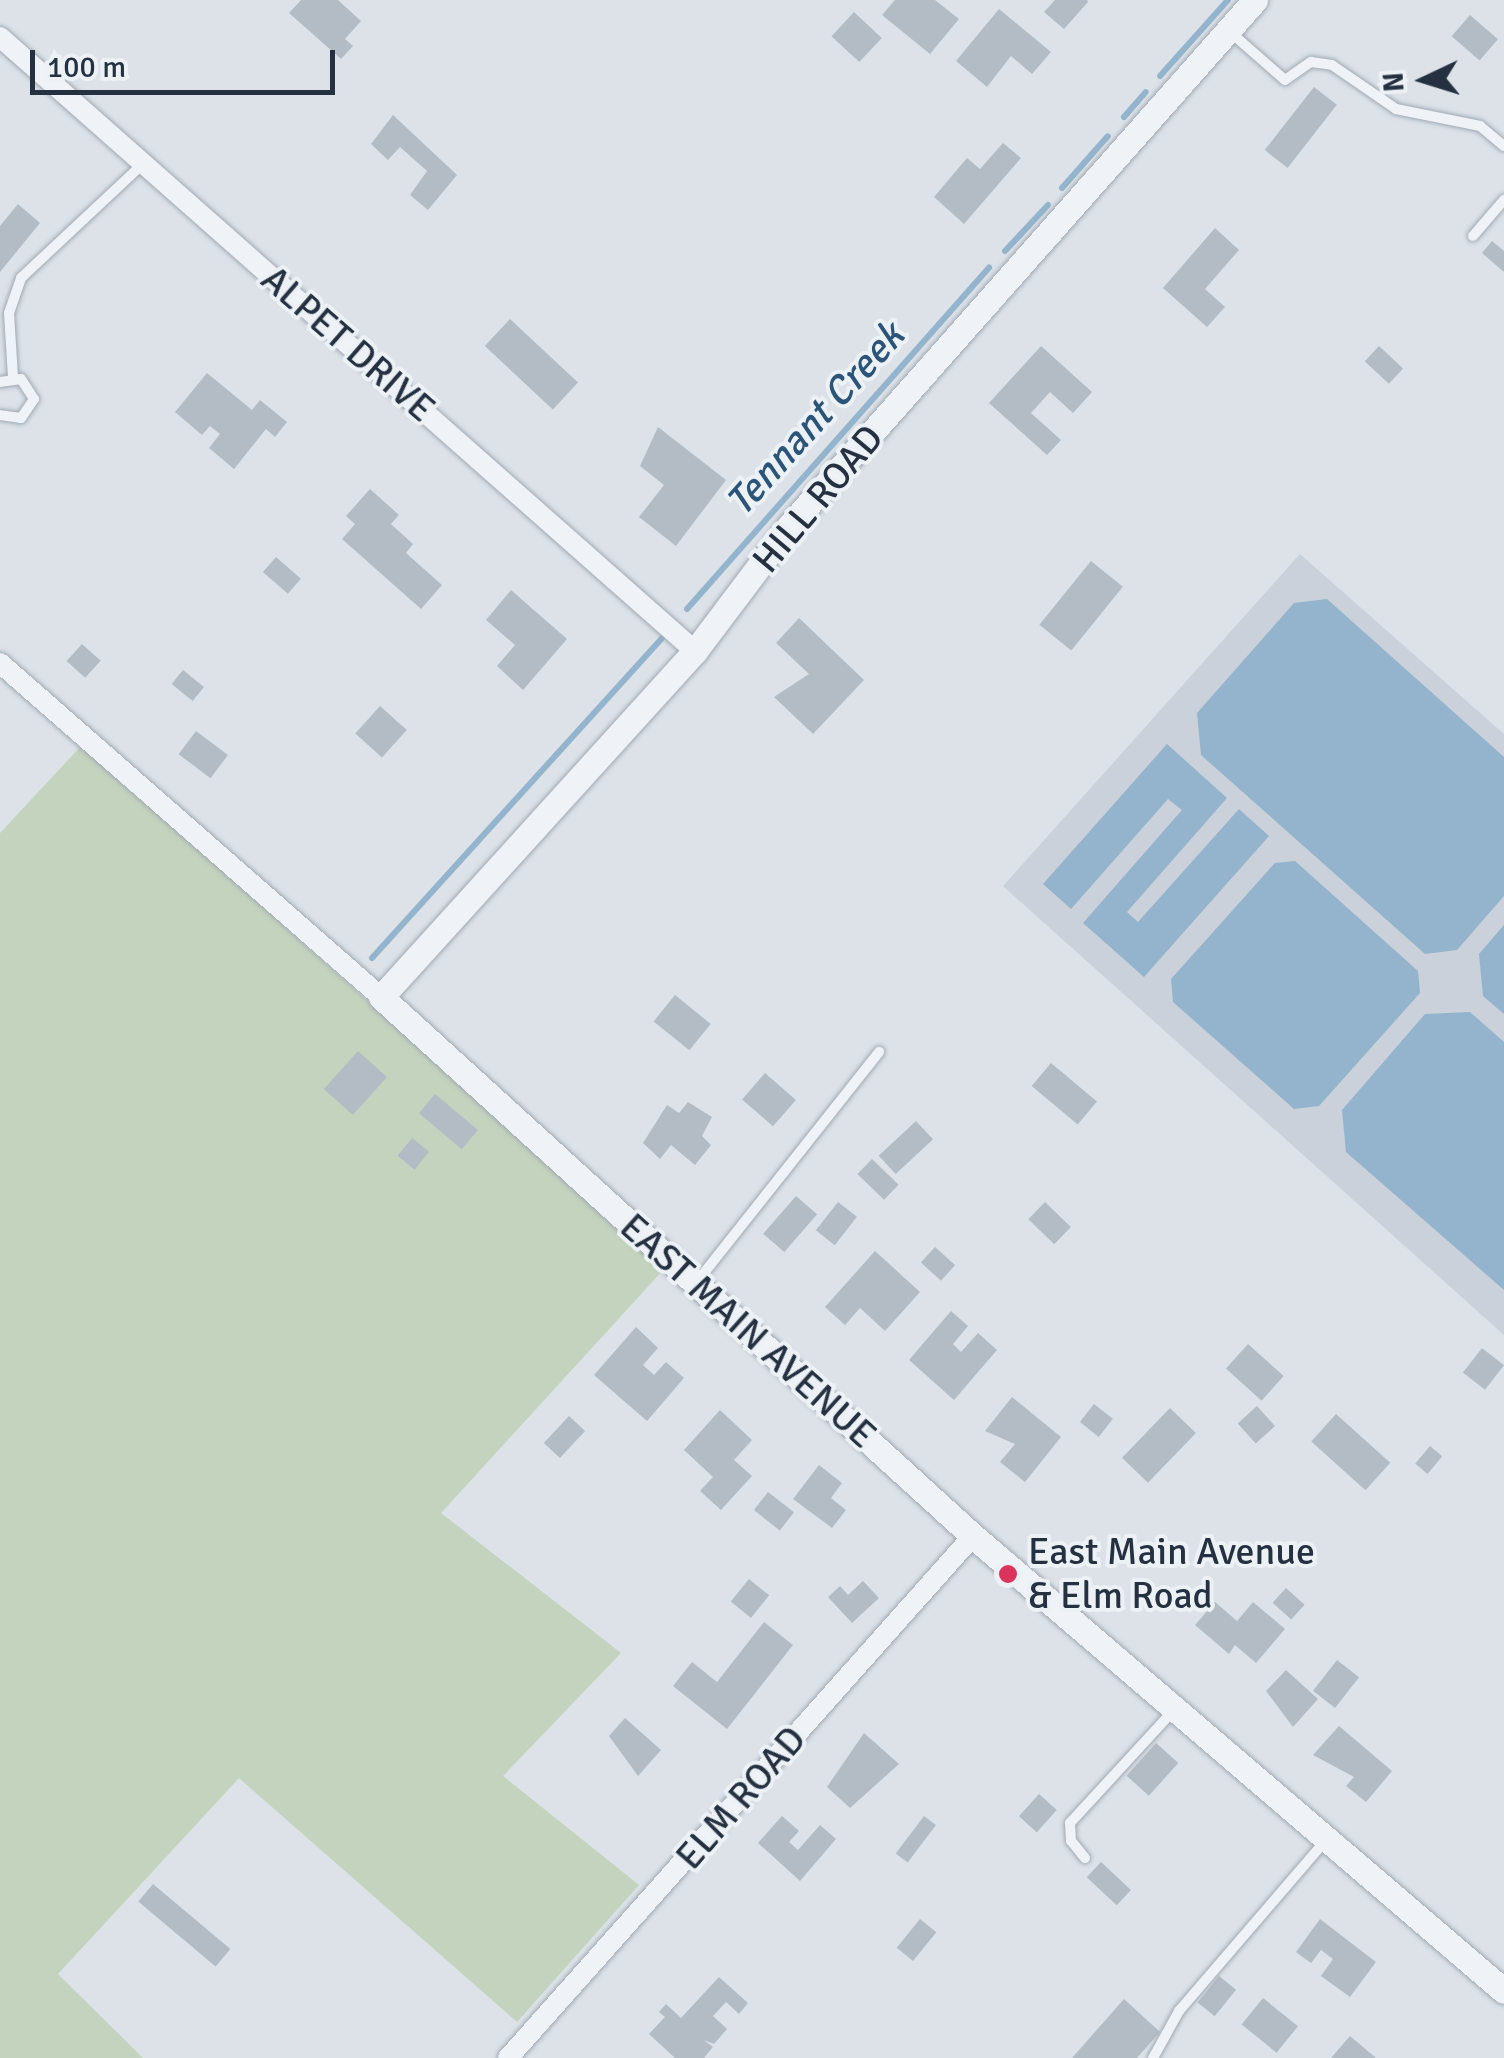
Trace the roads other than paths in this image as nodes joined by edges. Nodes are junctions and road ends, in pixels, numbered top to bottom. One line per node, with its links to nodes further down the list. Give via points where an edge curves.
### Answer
1 (1255, 0): 2 (street, HILL ROAD)
2 (1228, 30): 4 (lane, via 1285,80 1311,62 1332,65 1396,110 1480,126); 11 (street, HILL ROAD, via 790,525)
3 (0, 37): 5 (street, ALPET DRIVE)
4 (1504, 146)
5 (144, 164): 8 (lane, via 22,278 9,313); 11 (street, ALPET DRIVE)
6 (1504, 200): 7 (lane)
7 (1473, 236)
8 (14, 378): 9 (lane); 10 (lane, via 33,391 32,407 21,418)
9 (0, 382)
10 (0, 415)
11 (696, 651): 13 (street, HILL ROAD)
12 (0, 663): 13 (street, EAST MAIN AVENUE)
13 (382, 998): 15 (street, EAST MAIN AVENUE)
14 (880, 1052): 15 (lane)
15 (695, 1284): 16 (street, EAST MAIN AVENUE)
16 (973, 1536): 17 (street, EAST MAIN AVENUE); 21 (street, ELM ROAD)
17 (1177, 1707): 18 (street, EAST MAIN AVENUE); 19 (lane, via 1070,1823 1071,1842)
18 (1328, 1838): 20 (street, EAST MAIN AVENUE); 22 (lane, via 1179,2011)
19 (1085, 1858)
20 (1504, 1990)
21 (510, 2058)
22 (1153, 2058)

